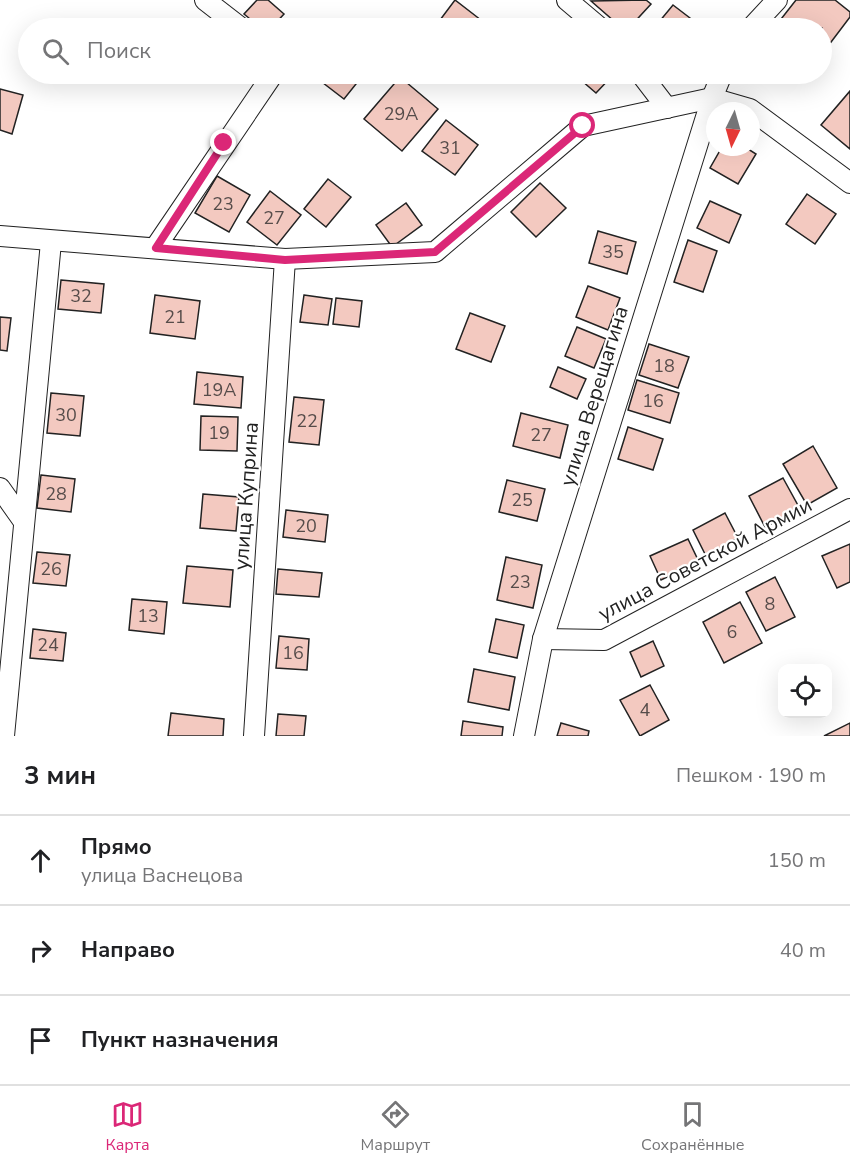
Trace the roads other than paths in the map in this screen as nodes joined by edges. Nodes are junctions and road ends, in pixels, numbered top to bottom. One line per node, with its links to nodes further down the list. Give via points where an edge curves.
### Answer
1 (205, 0): 4 (street)
2 (567, 0): 5 (street)
3 (777, 0): 6 (street)
4 (228, 18)
5 (588, 18)
6 (760, 18)
7 (266, 84): 15 (street)
8 (649, 84): 11 (street)
9 (718, 84): 10 (street, улица Верещагина)
10 (712, 98): 11 (street); 12 (street, via 750,109); 20 (street, улица Верещагина)
11 (667, 108): 16 (street, via 583,126 435,252)
12 (850, 183)
13 (0, 236): 14 (street)
14 (51, 242): 15 (street); 19 (street)
15 (156, 248): 16 (street)
16 (285, 260): 22 (street, улица Куприна)
17 (0, 488): 19 (street)
18 (850, 509): 20 (street, улица Советской Армии, via 604,640)
19 (24, 522): 21 (street)
20 (543, 639): 23 (street, улица Верещагина)
21 (4, 736)
22 (254, 736)
23 (524, 736)

